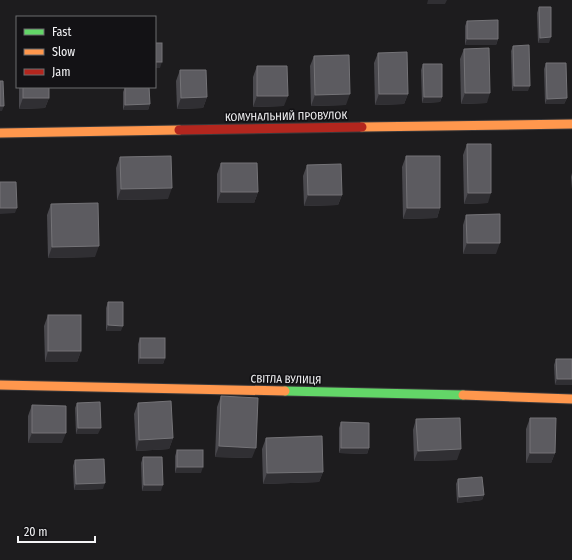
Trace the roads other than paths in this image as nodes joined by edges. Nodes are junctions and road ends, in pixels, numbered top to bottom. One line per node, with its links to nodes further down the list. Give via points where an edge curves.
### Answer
1 (572, 124): 2 (street, КОМУНАЛЬНИЙ ПРОВУЛОК)
2 (0, 133)
3 (0, 385): 4 (street, СВІТЛА ВУЛИЦЯ)
4 (572, 399)

